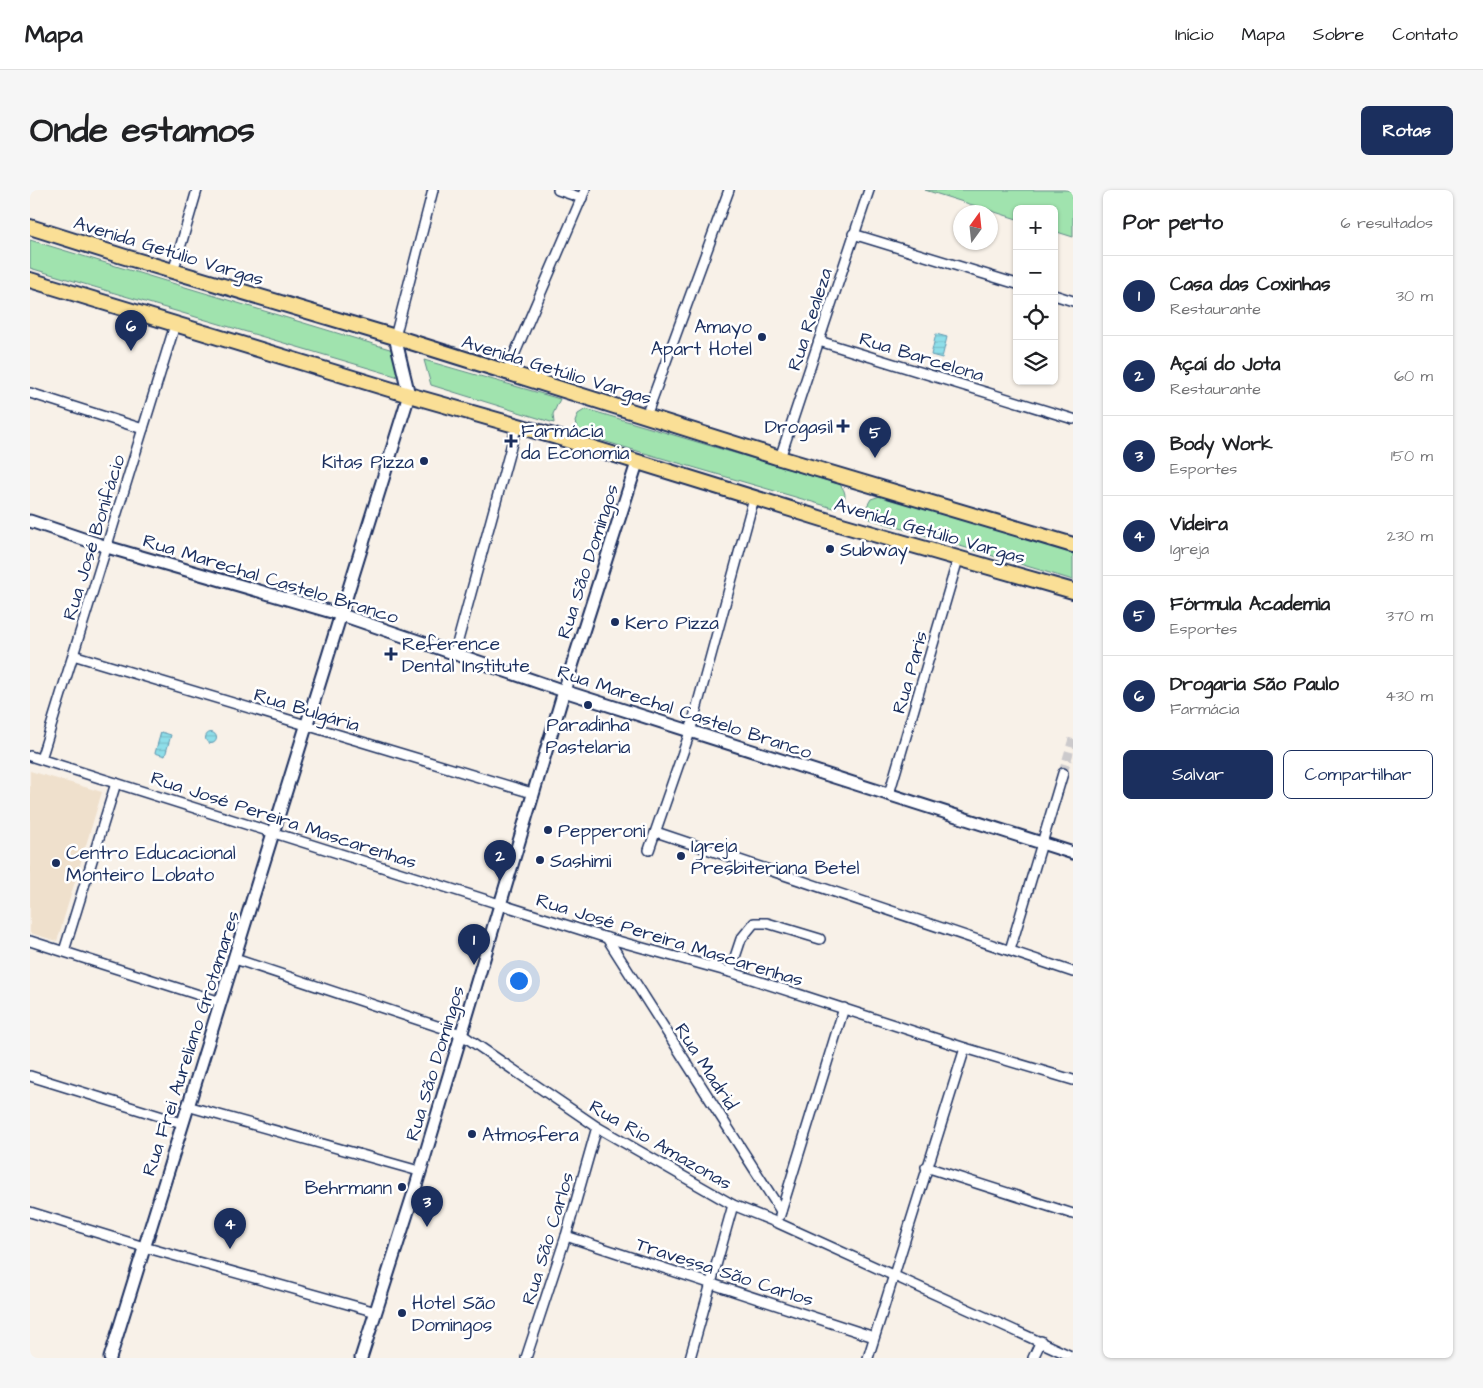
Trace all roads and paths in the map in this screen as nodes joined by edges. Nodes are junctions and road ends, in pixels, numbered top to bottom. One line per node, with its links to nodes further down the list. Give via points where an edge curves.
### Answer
1 (197, 190): 9 (street)
2 (433, 190): 15 (street)
3 (558, 190): 6 (street)
4 (729, 190): 20 (street)
5 (869, 190): 8 (street, Rua Realeza)
6 (584, 194): 17 (street)
7 (30, 227): 9 (main road, Avenida Getúlio Vargas)
8 (853, 234): 11 (street); 16 (street, Rua Realeza)
9 (173, 272): 15 (main road, Avenida Getúlio Vargas)
10 (30, 280): 14 (main road, Avenida Getúlio Vargas)
11 (1013, 283)
12 (1058, 296): 13 (street)
13 (1073, 301)
14 (175, 324): 19 (main road, Avenida Getúlio Vargas); 23 (street, Rua José Bonifácio)
15 (395, 337): 17 (main road, Avenida Getúlio Vargas); 19 (street)
16 (819, 341): 21 (street, Rua Barcelona); 24 (street, Rua Realeza)
17 (506, 374): 20 (main road, Avenida Getúlio Vargas)
18 (30, 393): 23 (street)
19 (409, 396): 22 (main road, Avenida Getúlio Vargas); 32 (street, Rua Frei Aureliano Grotamares)
20 (646, 416): 24 (main road, Avenida Getúlio Vargas)
21 (1073, 419)
22 (517, 425): 25 (main road, Avenida Getúlio Vargas); 34 (street)
23 (143, 429): 29 (street, Rua José Bonifácio)
24 (780, 458): 28 (main road, Avenida Getúlio Vargas)
25 (637, 463): 26 (main road, Avenida Getúlio Vargas); 35 (street, Rua São Domingos)
26 (754, 498): 30 (main road, Avenida Getúlio Vargas); 37 (street)
27 (30, 521): 29 (street, Rua Marechal Castelo Branco)
28 (1073, 545)
29 (107, 547): 32 (street, Rua Marechal Castelo Branco); 33 (street, Rua José Bonifácio)
30 (958, 558): 31 (main road, Avenida Getúlio Vargas); 43 (street, Rua Paris)
31 (1073, 592)
32 (342, 615): 34 (street, Rua Marechal Castelo Branco); 36 (street, Rua Frei Aureliano Grotamares)
33 (73, 655): 36 (street, Rua Bulgária); 39 (street, Rua José Bonifácio)
34 (454, 655): 35 (street, Rua Marechal Castelo Branco)
35 (564, 691): 37 (street, Rua Marechal Castelo Branco); 42 (street, Rua São Domingos)
36 (308, 726): 42 (street, Rua Bulgária); 44 (street, Rua Frei Aureliano Grotamares)
37 (690, 732): 43 (street, Rua Marechal Castelo Branco); 45 (street)
38 (30, 756): 39 (street, Rua José Pereira Mascarenhas)
39 (41, 759): 41 (street, Rua José Pereira Mascarenhas)
40 (1063, 772): 46 (street)
41 (116, 784): 44 (street, Rua José Pereira Mascarenhas); 54 (street)
42 (532, 793): 49 (street, Rua São Domingos)
43 (889, 794): 46 (street, Rua Marechal Castelo Branco)
44 (274, 832): 49 (street, Rua José Pereira Mascarenhas); 55 (street, Rua Frei Aureliano Grotamares)
45 (656, 832): 47 (street); 53 (street)
46 (1042, 842): 48 (street, Rua Marechal Castelo Branco); 53 (street)
47 (649, 850)
48 (1073, 853)
49 (500, 905): 50 (street, Rua José Pereira Mascarenhas); 60 (street, Rua São Domingos)
50 (607, 938): 56 (street, Rua José Pereira Mascarenhas); 70 (street, Rua Madrid)
51 (820, 939): 56 (street, via 767,923 754,923 741,939)
52 (30, 941): 54 (street)
53 (1010, 950): 57 (street)
54 (64, 951): 58 (street)
55 (235, 959): 58 (street, Rua Frei Aureliano Grotamares); 60 (street, Rua Rio Amazonas)
56 (730, 972): 59 (street, Rua José Pereira Mascarenhas)
57 (1073, 972)
58 (221, 1002): 64 (street, Rua Frei Aureliano Grotamares)
59 (844, 1008): 61 (street, Rua José Pereira Mascarenhas); 70 (street)
60 (460, 1034): 66 (street, Rua Rio Amazonas); 68 (street, Rua São Domingos)
61 (964, 1048): 63 (street, Rua José Pereira Mascarenhas); 67 (street)
62 (30, 1076): 65 (street)
63 (1073, 1080)
64 (187, 1106): 65 (street, Rua Frei Aureliano Grotamares); 68 (street)
65 (182, 1123): 75 (street, Rua Frei Aureliano Grotamares)
66 (597, 1127): 69 (street, Rua Rio Amazonas); 74 (street, Rua São Carlos)
67 (926, 1167): 72 (street); 76 (street)
68 (419, 1171): 78 (street, Rua São Domingos)
69 (733, 1205): 73 (street, Rua Rio Amazonas); 77 (street)
70 (781, 1211): 73 (street)
71 (30, 1212): 75 (street)
72 (1073, 1214)
73 (778, 1223): 76 (street, Rua Rio Amazonas)
74 (566, 1236): 77 (street, Travessa São Carlos); 84 (street, Rua São Carlos)
75 (144, 1247): 78 (street); 82 (street, Rua Frei Aureliano Grotamares)
76 (894, 1275): 79 (street); 80 (street, Rua Rio Amazonas)
77 (712, 1283): 79 (street, Travessa São Carlos); 85 (street)
78 (376, 1312): 83 (street, Rua São Domingos)
79 (874, 1338): 86 (street)
80 (1041, 1341): 81 (street, Rua Rio Amazonas); 87 (street)
81 (1073, 1357)
82 (110, 1358)
83 (361, 1358)
84 (526, 1358)
85 (690, 1358)
86 (868, 1358)
87 (1033, 1358)

